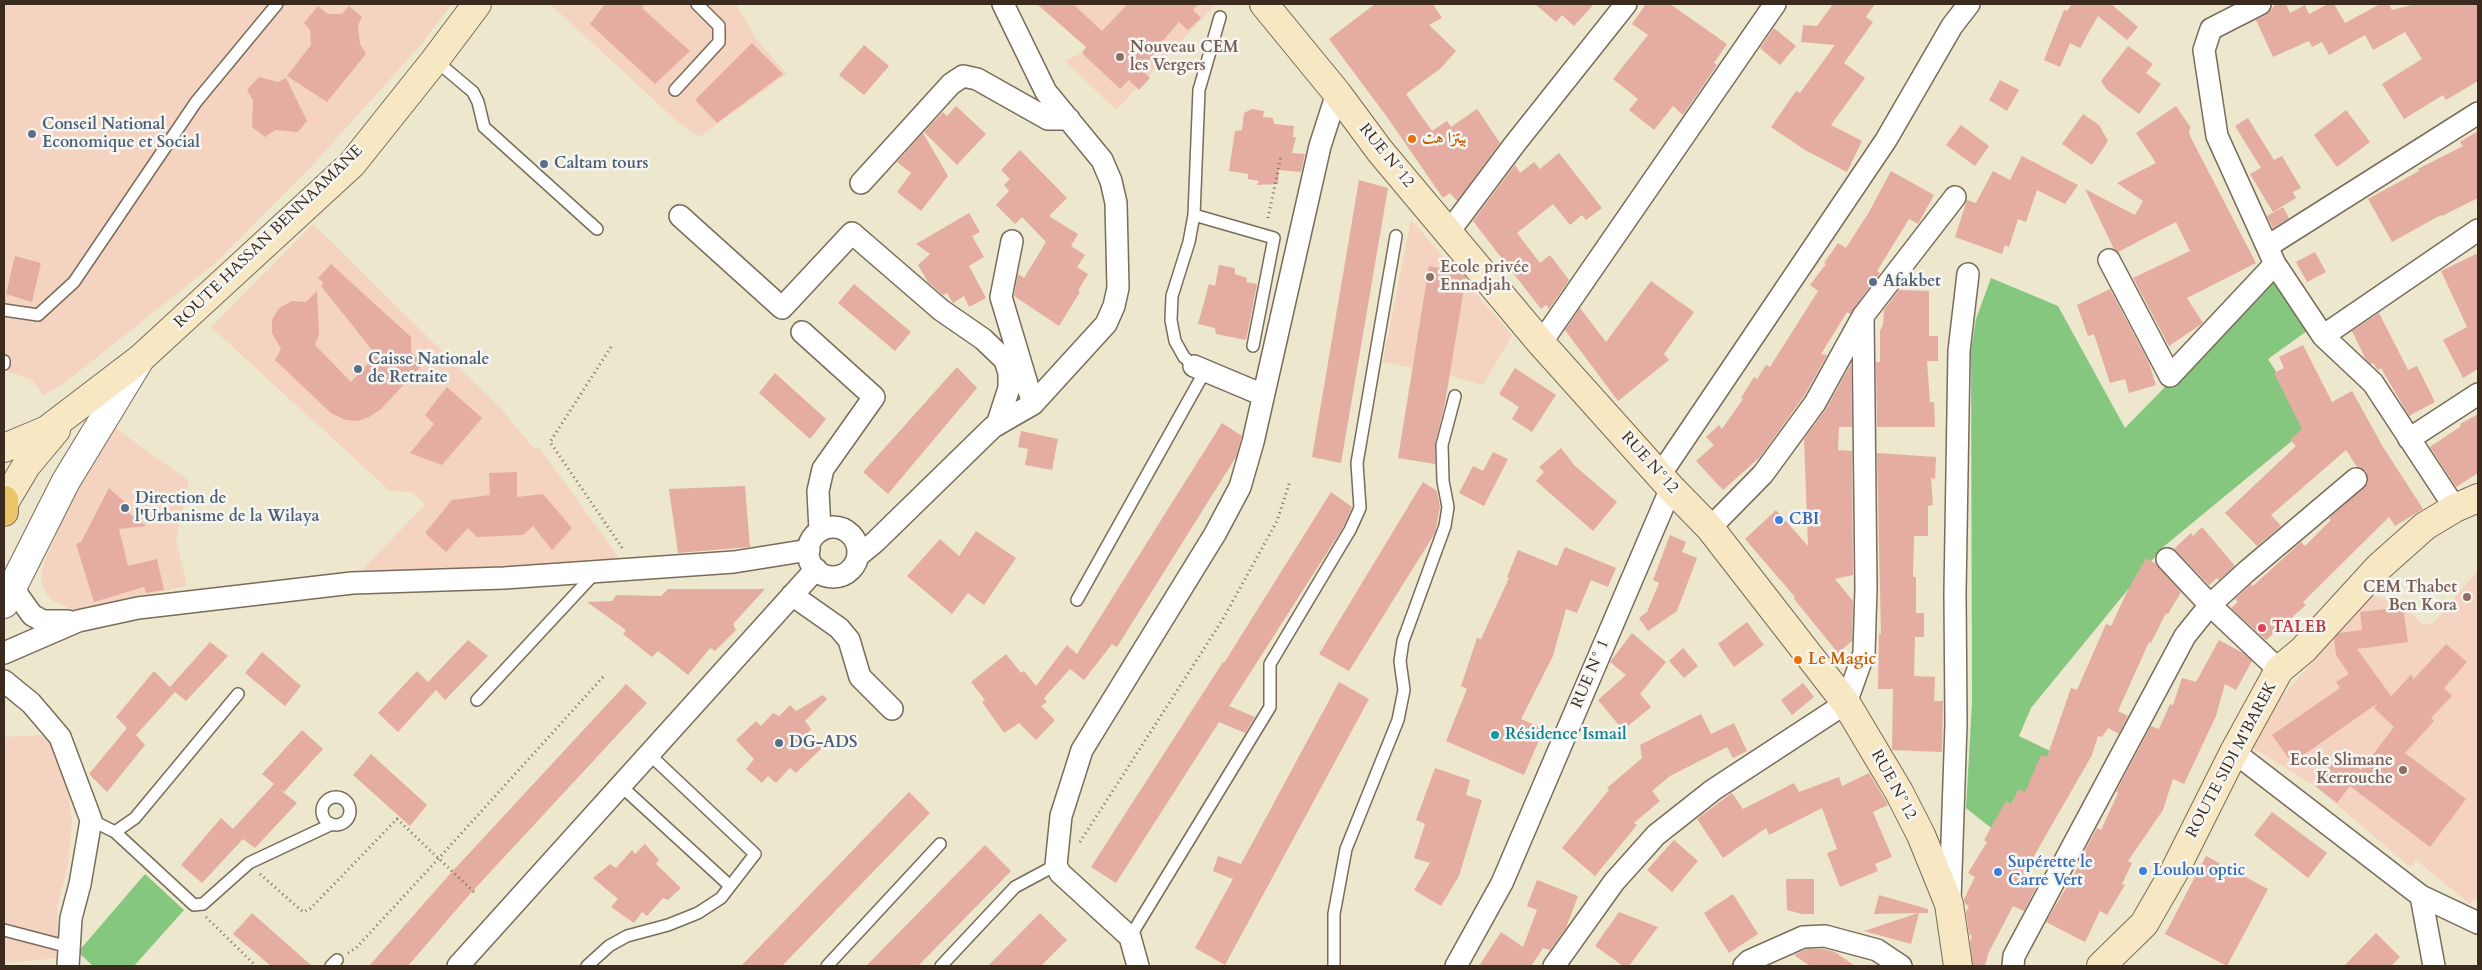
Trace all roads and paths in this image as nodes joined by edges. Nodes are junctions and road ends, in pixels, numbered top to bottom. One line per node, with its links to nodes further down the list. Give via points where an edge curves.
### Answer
1 (277, 4): 30 (lane, via 196,102 74,282 38,316)
2 (477, 4): 11 (main road, ROUTE HASSAN BENNAAMANE)
3 (697, 4): 12 (lane, via 719,26 719,42)
4 (1003, 4): 15 (street, via 1046,92)
5 (1264, 4): 13 (main road, RUE N°12)
6 (1626, 4): 24 (street)
7 (1775, 4): 34 (street)
8 (1969, 4): 48 (street, RUE N° 1, via 1952,26 1886,140)
9 (2260, 4): 27 (street, via 2211,29 2204,50 2217,136)
10 (1220, 17): 19 (lane, via 1199,90)
11 (435, 60): 22 (lane, via 473,92 484,126 490,133); 42 (main road, ROUTE HASSAN BENNAAMANE, via 352,164 140,359)
12 (675, 90)
13 (1337, 94): 24 (main road, RUE N°12); 39 (street, via 1320,146)
14 (2478, 113): 27 (street)
15 (1069, 119): 17 (street, via 1048,119 977,79 963,76 951,84); 41 (street, via 1102,160 1111,181 1116,202 1118,288 1106,324)
16 (1281, 156): 21 (path)
17 (861, 183)
18 (1955, 197): 31 (street)
19 (1194, 215): 35 (lane, via 1274,238); 37 (lane, via 1172,296 1171,320 1184,357)
20 (680, 216): 43 (street, via 782,308 852,233 1005,360 1009,388)
21 (1268, 218)
22 (597, 230)
23 (2478, 230): 33 (street)
24 (1448, 233): 34 (main road, RUE N°12)
25 (1396, 236): 89 (lane, via 1357,463 1360,508 1270,664 1270,707)
26 (1012, 241): 41 (street, via 1001,297)
27 (2272, 255): 28 (street, via 2170,376); 33 (street)
28 (2109, 260)
29 (1968, 274): 85 (street, via 1959,351 1956,724)
30 (4, 310)
31 (1862, 316): 51 (street, via 1815,403 1763,474); 70 (street, via 1864,653)
32 (802, 332): 52 (street, via 874,397 823,469 818,491)
33 (2323, 336): 44 (street, via 2373,383)
34 (1541, 343): 48 (main road, RUE N°12)
35 (1253, 346)
36 (611, 347): 56 (path, via 550,442)
37 (1200, 369): 39 (street); 60 (lane)
38 (2478, 394): 44 (street)
39 (1263, 395): 81 (street, via 1240,487 1215,534 1082,750 1061,816)
40 (1455, 396): 98 (lane, via 1442,445 1442,481 1448,507 1445,526 1404,641 1400,661 1404,690 1398,720 1346,849 1334,914)
41 (1033, 404): 43 (street)
42 (92, 412): 45 (main road, ROUTE HASSAN BENNAAMANE); 50 (main road, ROUTE HASSAN BENNAAMANE, via 39,449); 58 (street, via 66,480)
43 (997, 425): 53 (street)
44 (2410, 440): 49 (street)
45 (4, 448)
46 (2356, 479): 62 (street)
47 (1290, 480): 81 (path, via 1277,521 1224,619)
48 (1665, 481): 51 (main road, RUE N°12); 99 (street, RUE N° 1, via 1502,882)
49 (2467, 503): 65 (main road, ROUTE SIDI M'BAREK, via 2425,526 2379,567 2303,650)
50 (4, 505)
51 (1710, 528): 70 (main road, RUE N°12)
52 (820, 531): 53 (street, via 828,528 843,530 855,540); 55 (street, via 814,536)
53 (858, 556): 55 (street, via 845,574 830,577)
54 (2166, 559): 62 (street)
55 (812, 560): 56 (street); 59 (street)
56 (637, 568): 57 (street)
57 (597, 571): 63 (street, via 352,583 138,608); 69 (lane)
58 (16, 580): 61 (street); 63 (street, via 17,594 32,615 43,621)
59 (792, 596): 71 (street, via 839,628 849,640 860,677); 73 (street)
60 (1077, 600)
61 (4, 604)
62 (2210, 605): 65 (street); 104 (street, via 2184,636 2018,948)
63 (78, 622): 64 (street)
64 (4, 653)
65 (2279, 670): 72 (main road, ROUTE SIDI M'BAREK)
66 (604, 676): 79 (path)
67 (4, 681): 75 (street, via 31,703 60,738)
68 (238, 694): 77 (lane, via 134,818)
69 (477, 700)
70 (1846, 702): 85 (main road, RUE N°12, via 1917,826); 100 (street, via 1713,790 1656,836 1614,882)
71 (892, 709)
72 (2234, 752): 84 (street); 105 (main road, ROUTE SIDI M'BAREK, via 2144,924)
73 (649, 754): 74 (street); 82 (lane, via 755,854)
74 (620, 785): 82 (lane); 93 (street)
75 (91, 820): 77 (lane); 90 (street, via 71,918)
76 (330, 825): 80 (lane)
77 (115, 832): 86 (lane)
78 (940, 844): 95 (lane)
79 (439, 858): 80 (path, via 397,819 310,909 303,912); 83 (path); 91 (path, via 356,948)
80 (249, 863): 86 (lane, via 203,904)
81 (1058, 869): 89 (street); 96 (lane, via 1015,887)
82 (729, 885): 94 (lane, via 721,898 698,913 626,936)
83 (476, 893)
84 (2421, 896): 87 (street); 106 (street)
85 (1949, 904): 103 (main road, RUE N°12)
86 (194, 905): 92 (path)
87 (2478, 922)
88 (4, 930): 90 (lane)
89 (1130, 937): 97 (street)
90 (69, 957)
91 (334, 963)
92 (256, 966)
93 (458, 966)
94 (587, 966)
95 (826, 966)
96 (941, 966)
97 (1138, 966)
98 (1334, 966)
99 (1456, 966)
100 (1554, 966)
101 (1744, 966): 102 (street, via 1803,936 1825,936 1877,950)
102 (1901, 966)
103 (1958, 966)
104 (2013, 966)
105 (2101, 966)
106 (2434, 966)

